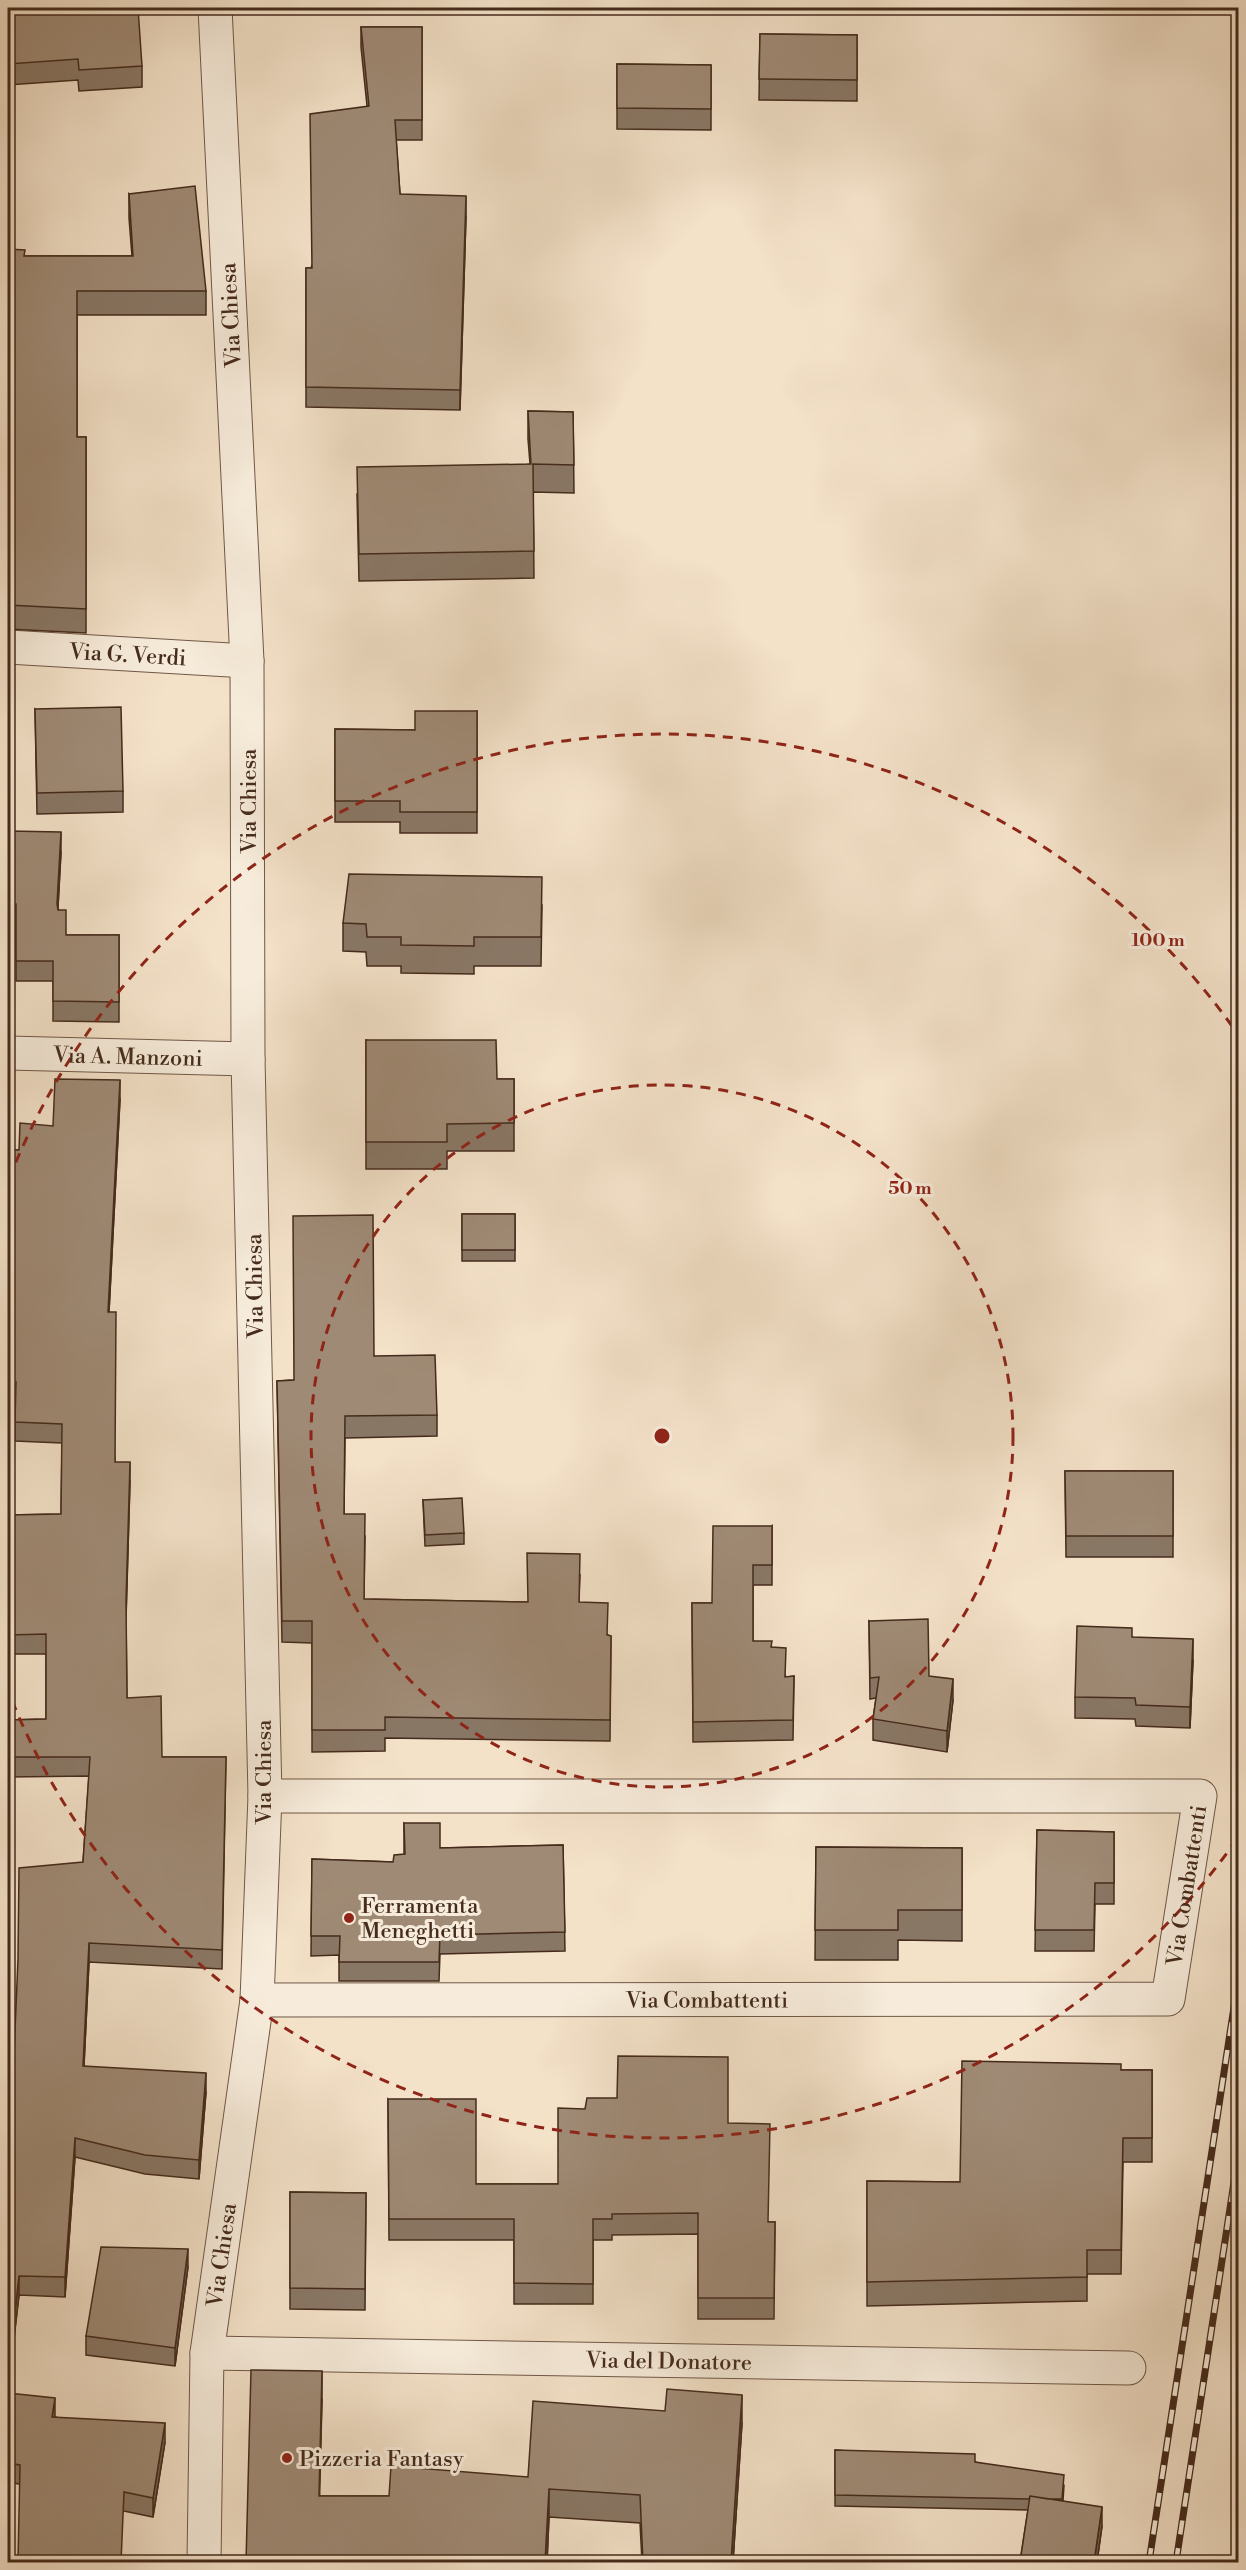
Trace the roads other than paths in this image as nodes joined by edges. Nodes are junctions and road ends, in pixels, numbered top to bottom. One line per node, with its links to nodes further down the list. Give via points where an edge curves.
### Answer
1 (214, 8): 3 (street, Via Chiesa)
2 (8, 647): 3 (street, Via G. Verdi)
3 (247, 661): 5 (street, Via Chiesa)
4 (8, 1053): 5 (street, Via A. Manzoni)
5 (248, 1059): 6 (street, Via Chiesa)
6 (265, 1796): 7 (street, Via Chiesa); 7 (street, Via Combattenti, via 1200,1796 1168,1999)
7 (258, 2000): 8 (street, Via Chiesa)
8 (207, 2353): 9 (street, Via del Donatore); 10 (street, Via Chiesa)
9 (1129, 2368)
10 (204, 2562)

